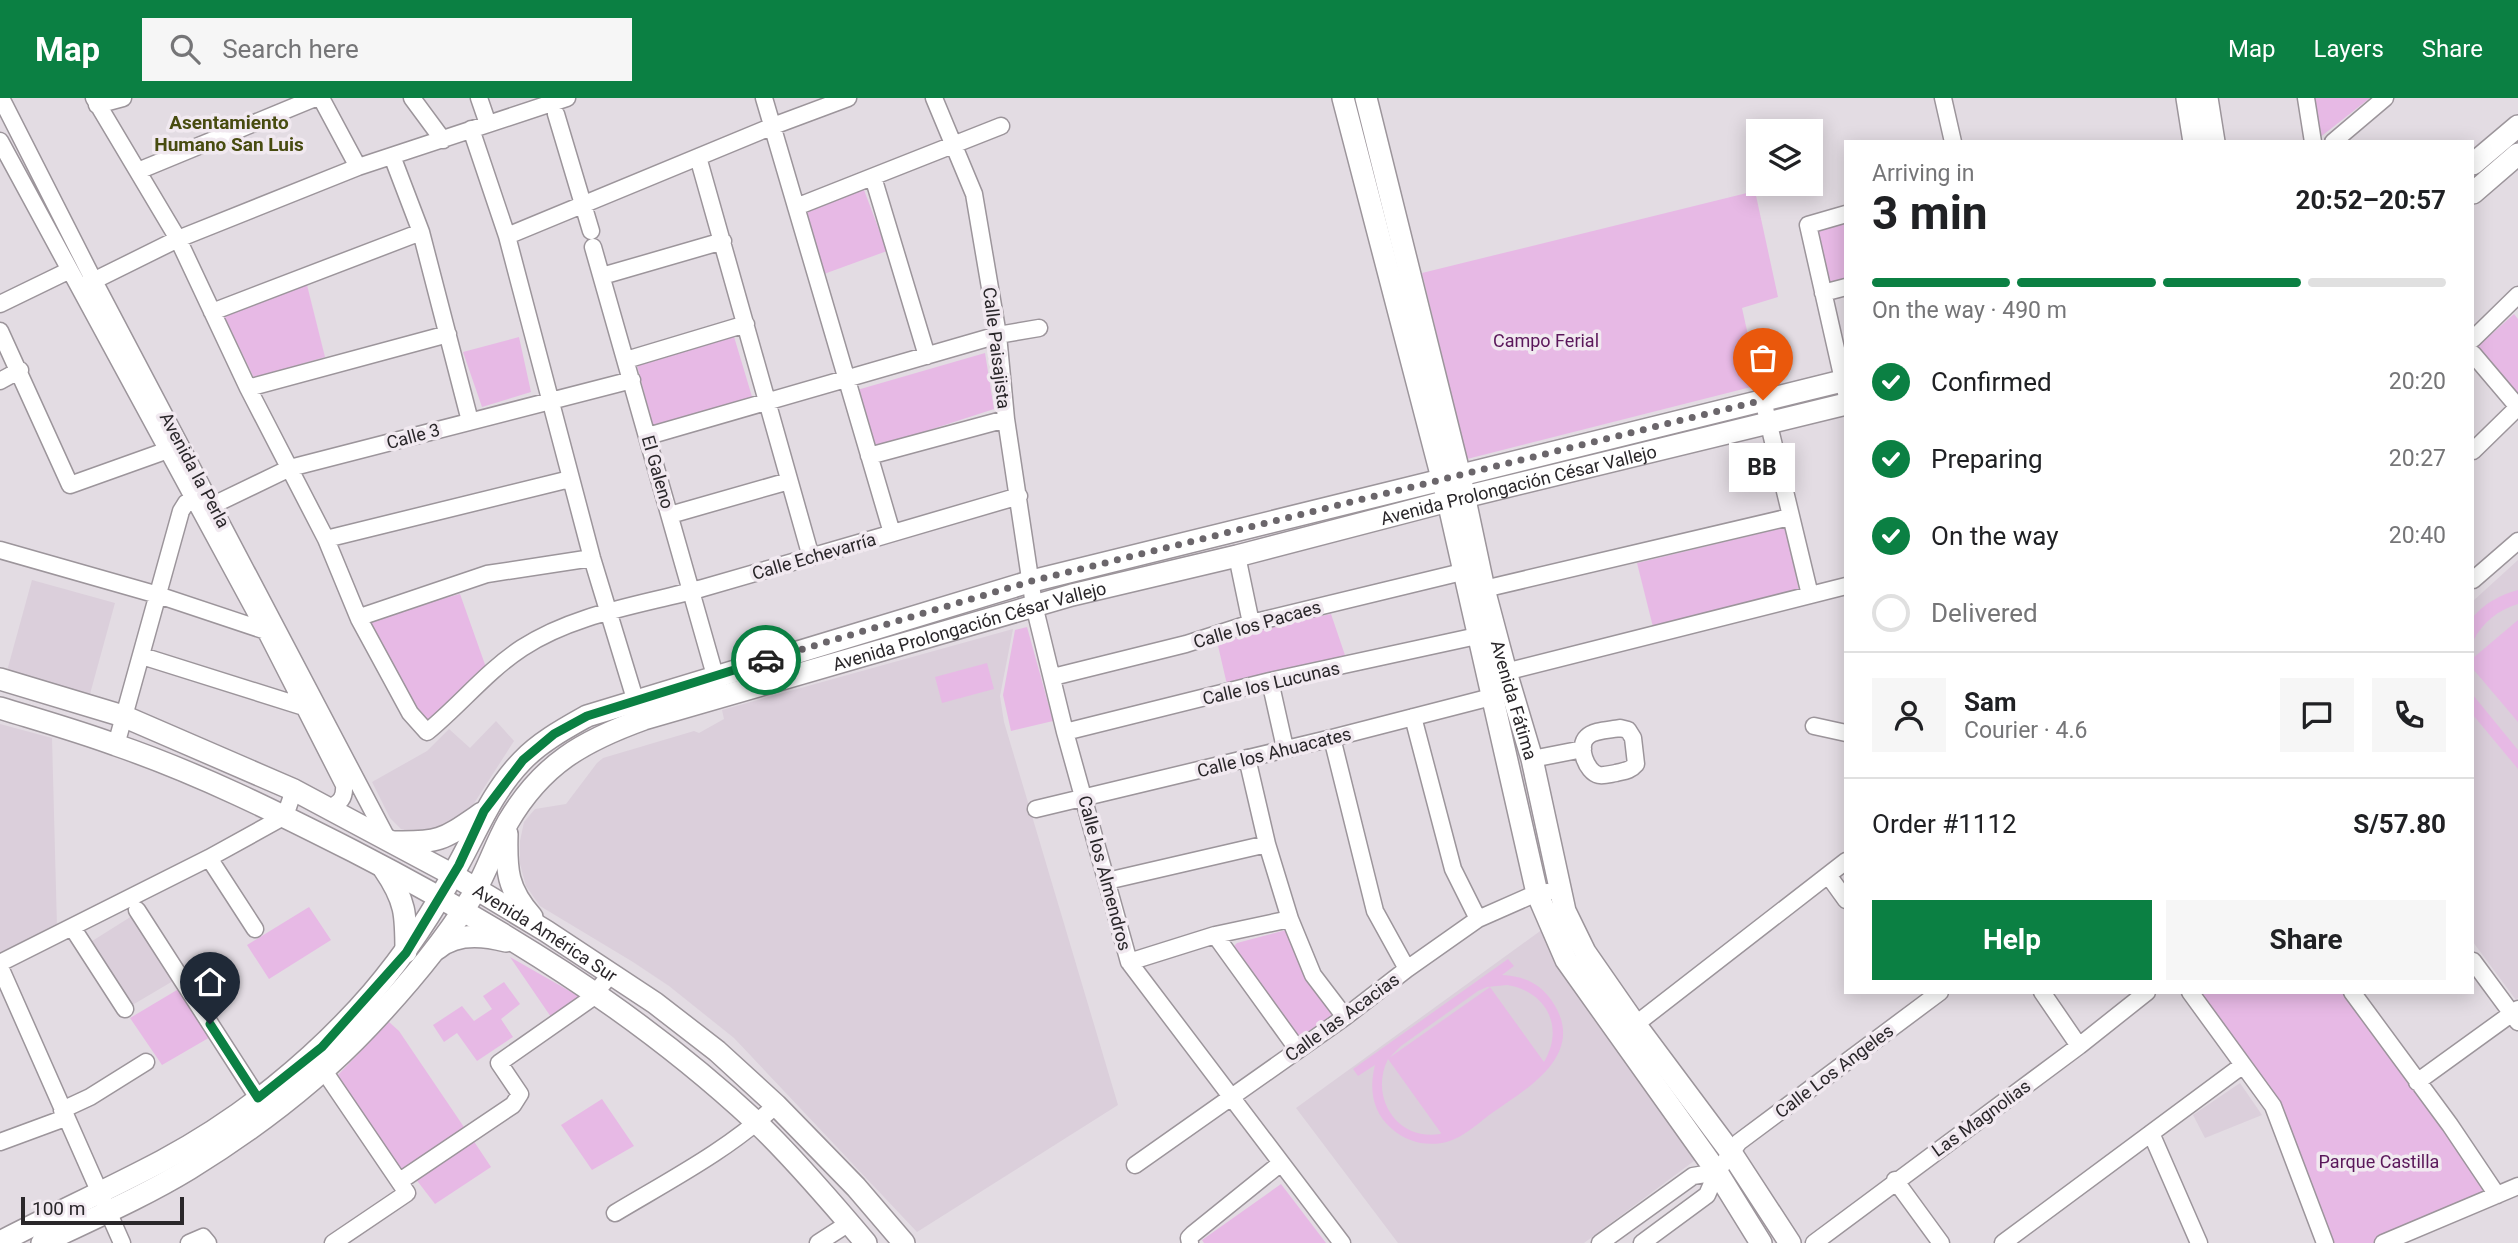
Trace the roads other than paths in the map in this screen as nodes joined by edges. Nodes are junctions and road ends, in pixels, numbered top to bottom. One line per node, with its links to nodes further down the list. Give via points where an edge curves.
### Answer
1 (1, 98): 50 (street, Avenida la Perla)
2 (123, 98): 17 (street)
3 (315, 98): 37 (street)
4 (321, 98): 36 (street)
5 (412, 98): 25 (street)
6 (479, 98): 19 (street)
7 (764, 98): 20 (street)
8 (934, 98): 31 (street, Calle Paisajista)
9 (1343, 98): 49 (main road, Avenida Fátima)
10 (1366, 98): 49 (main road, Avenida Fátima)
11 (1943, 98): 26 (street)
12 (2187, 98): 23 (main road)
13 (2207, 98): 23 (main road)
14 (2306, 98): 28 (street)
15 (2385, 98): 29 (street)
16 (843, 99): 20 (street)
17 (95, 102): 37 (street)
18 (557, 104): 19 (street); 40 (street, El Galeno)
19 (488, 124): 24 (street)
20 (773, 126): 34 (street); 41 (street)
21 (1001, 126): 31 (street)
22 (2518, 126): 35 (main road)
23 (2199, 128): 27 (main road)
24 (471, 129): 25 (street); 44 (street)
25 (443, 140): 33 (street)
26 (1953, 140)
27 (2212, 140)
28 (2313, 140)
29 (2335, 140)
30 (0, 141): 47 (street, Avenida la Perla)
31 (953, 144): 38 (street); 60 (street, Calle Paisajista, via 974,194)
32 (2518, 154): 39 (main road)
33 (392, 156): 36 (street); 43 (street)
34 (698, 157): 40 (street); 46 (street)
35 (2474, 163)
36 (358, 167): 45 (street)
37 (138, 171): 45 (street)
38 (873, 177): 41 (street); 63 (street)
39 (2474, 192)
40 (582, 205): 44 (street); 48 (street, El Galeno)
41 (796, 207): 67 (street)
42 (1844, 215): 52 (street, via 1808,225)
43 (421, 232): 55 (street); 59 (street)
44 (506, 236): 73 (street)
45 (178, 239): 50 (street); 55 (street)
46 (723, 241): 48 (street); 56 (street)
47 (70, 270): 50 (street, Avenida la Perla); 54 (street)
48 (602, 276): 64 (street, El Galeno)
49 (1390, 279): 87 (main road, Avenida Fátima)
50 (87, 284): 81 (street, Avenida la Perla); 90 (street, Avenida la Perla)
51 (1844, 288): 52 (street)
52 (1823, 293): 68 (street)
53 (2518, 295): 61 (street)
54 (0, 304)
55 (212, 312): 71 (street)
56 (746, 324): 64 (street); 74 (street)
57 (1039, 328): 60 (street)
58 (0, 331): 65 (street)
59 (449, 334): 71 (street); 78 (street)
60 (998, 335): 63 (street); 77 (street, Calle Paisajista)
61 (2474, 338)
62 (2474, 355): 76 (street)
63 (927, 356): 67 (street)
64 (626, 360): 66 (street, El Galeno)
65 (20, 370): 69 (street); 81 (street, via 70,485)
66 (632, 380): 73 (street, Calle 3); 80 (street, El Galeno)
67 (846, 380): 74 (street); 83 (street)
68 (1844, 380)
69 (0, 381)
70 (1844, 384): 72 (main road, Avenida Prolongación César Vallejo)
71 (248, 388): 84 (street)
72 (1763, 400): 79 (street); 87 (main road, Avenida Prolongación César Vallejo)
73 (550, 401): 78 (street, Calle 3); 85 (street)
74 (768, 402): 80 (street); 86 (street)
75 (1844, 404): 79 (main road, Avenida Prolongación César Vallejo)
76 (2518, 407): 82 (street)
77 (1006, 419): 83 (street); 88 (street, Calle Paisajista)
78 (470, 421): 84 (street, Calle 3)
79 (1768, 422): 87 (main road, Avenida Prolongación César Vallejo); 93 (street)
80 (648, 436): 91 (street, El Galeno)
81 (168, 450): 90 (street, Avenida la Perla)
82 (2474, 450)
83 (869, 456): 94 (street)
84 (290, 468): 90 (street, Calle 3); 95 (street)
85 (570, 480): 95 (street); 101 (street)
86 (789, 481): 91 (street); 100 (street)
87 (1454, 489): 89 (main road, Avenida Prolongación César Vallejo); 92 (main road, Avenida Prolongación César Vallejo); 103 (main road, Avenida Fátima); 108 (main road, Avenida Fátima)
88 (1019, 496): 94 (street, Calle Echevarría); 106 (street, Calle Paisajista)
89 (1379, 496): 92 (main road, via 1387,501); 98 (main road, Avenida Prolongación César Vallejo)
90 (203, 505): 110 (street, via 186,503 181,511); 117 (street, Avenida la Perla); 119 (street, Avenida la Perla)
91 (670, 515): 109 (street, El Galeno)
92 (1384, 517): 99 (main road, Avenida Prolongación César Vallejo)
93 (1790, 517): 108 (street); 112 (street)
94 (892, 533): 100 (street, Calle Echevarría)
95 (326, 539): 115 (street)
96 (2518, 541): 105 (street)
97 (0, 550): 110 (street)
98 (1141, 555): 102 (main road, Avenida Prolongación César Vallejo); 104 (main road, via 1133,568)
99 (1237, 556): 104 (main road, Avenida Prolongación César Vallejo); 116 (street)
100 (811, 557): 109 (street, Calle Echevarría)
101 (592, 558): 114 (street); 115 (street, via 487,573)
102 (1107, 562): 106 (main road, Avenida Prolongación César Vallejo); 111 (main road, via 1105,579 1076,587)
103 (1462, 572): 116 (street, Calle los Pacaes); 118 (main road, Avenida Fátima)
104 (1143, 578): 111 (main road, Avenida Prolongación César Vallejo)
105 (2474, 579)
106 (1032, 581): 113 (street, Calle Paisajista); 121 (main road, Avenida Prolongación César Vallejo)
107 (1844, 587): 112 (street, Calle los Ahuacates)
108 (1484, 589): 125 (main road, Avenida Fátima)
109 (691, 591): 114 (street, Calle Echevarría); 121 (street, El Galeno)
110 (158, 595): 117 (street); 120 (street)
111 (1072, 595): 113 (main road, Avenida Prolongación César Vallejo)
112 (1811, 595): 125 (street, Calle los Ahuacates)
113 (1034, 605): 122 (street, Calle los Almendros); 126 (main road, Avenida Prolongación César Vallejo)
114 (609, 612): 115 (street, Calle Echevarría, via 562,627 522,648 426,731 410,713); 127 (street)
115 (360, 617)
116 (1251, 623): 122 (street, Calle los Pacaes)
117 (265, 630): 119 (street); 128 (street, Avenida la Perla)
118 (1477, 636): 124 (street, Calle los Lucunas); 125 (main road, Avenida Fátima)
119 (282, 638): 148 (street, Avenida la Perla)
120 (142, 656): 128 (street); 130 (street)
121 (715, 676): 126 (street, El Galeno); 127 (main road, Avenida Prolongación César Vallejo)
122 (1053, 677): 133 (street, Calle los Almendros)
123 (0, 679): 130 (main road, Avenida América Sur)
124 (1270, 681): 133 (street, Calle los Lucunas); 137 (street)
125 (1499, 684): 131 (street, Calle los Ahuacates); 140 (main road, Avenida Fátima); 158 (main road, Avenida Fátima)
126 (722, 697): 147 (main road, Avenida Prolongación César Vallejo, via 602,734 547,771)
127 (635, 699): 145 (main road, Avenida Prolongación César Vallejo, via 554,734 523,760)
128 (304, 707): 143 (street, Avenida la Perla, via 344,785 341,802)
129 (0, 708): 136 (main road, Avenida América Sur)
130 (123, 716): 136 (street); 141 (main road, Avenida América Sur)
131 (1413, 717): 135 (street, Calle los Ahuacates); 164 (street, via 1453,869)
132 (1814, 726): 134 (street)
133 (1065, 732): 142 (street, Calle los Almendros)
134 (1844, 733)
135 (1332, 738): 137 (street, Calle los Ahuacates); 174 (street, via 1375,911)
136 (116, 745): 146 (main road, Avenida América Sur)
137 (1285, 748): 139 (street, Calle los Ahuacates)
138 (1583, 748): 140 (street)
139 (1247, 758): 142 (street, Calle los Ahuacates); 149 (street)
140 (1532, 759): 157 (main road, Avenida Fátima)
141 (294, 790): 143 (main road, Avenida América Sur); 146 (street)
142 (1084, 798): 144 (street, Calle los Ahuacates); 155 (street, Calle los Almendros)
143 (329, 809): 148 (main road, Avenida América Sur)
144 (1037, 809)
145 (484, 811): 147 (main road); 148 (main road, via 451,835 430,842); 153 (main road, Avenida Prolongación César Vallejo)
146 (285, 816): 150 (street); 152 (main road, Avenida América Sur)
147 (508, 823): 156 (main road, Avenida Prolongación César Vallejo); 167 (main road, via 506,865 512,890)
148 (390, 842): 153 (main road, Avenida América Sur)
149 (1266, 844): 155 (street); 163 (street)
150 (209, 858): 165 (street); 166 (street)
151 (1844, 863): 154 (street)
152 (383, 867): 159 (main road, Avenida América Sur); 170 (main road, via 396,885)
153 (453, 875): 156 (main road, Avenida América Sur); 159 (main road, Avenida Prolongación César Vallejo)
154 (1828, 875): 160 (street); 185 (street)
155 (1107, 881): 171 (street, Calle los Almendros)
156 (477, 889): 162 (main road, Avenida Prolongación César Vallejo); 167 (main road, Avenida América Sur)
157 (1560, 891): 158 (street, Calle las Acacias); 185 (main road, Avenida Fátima, via 1565,911)
158 (1536, 893): 164 (street, Calle las Acacias); 185 (main road, Avenida Fátima, via 1566,960)
159 (440, 897): 162 (main road, Avenida América Sur); 170 (main road, Avenida Prolongación César Vallejo)
160 (1844, 897)
161 (136, 910): 193 (street)
162 (463, 911): 169 (main road, Avenida América Sur); 170 (main road, Avenida Prolongación César Vallejo)
163 (1290, 919): 168 (street); 184 (street, via 1313,975)
164 (1478, 919): 174 (street, Calle las Acacias)
165 (72, 927): 173 (street); 182 (street)
166 (255, 929)
167 (546, 931): 175 (main road, Avenida América Sur)
168 (1216, 935): 171 (street); 187 (street)
169 (526, 947): 170 (main road, via 489,937 453,938); 176 (main road, Avenida América Sur)
170 (416, 956): 189 (main road, Avenida Prolongación César Vallejo, via 379,1016)
171 (1129, 962): 192 (street, Calle los Almendros)
172 (2474, 962): 183 (street)
173 (0, 965): 195 (street)
174 (1407, 969): 184 (street, Calle las Acacias)
175 (612, 973): 176 (street); 194 (main road, Avenida América Sur, via 717,1051)
176 (596, 993): 196 (main road, Avenida América Sur, via 668,1046); 205 (street, via 499,1063 520,1094 513,1105)
177 (2043, 994): 186 (street)
178 (2144, 994): 186 (street, Las Magnolias)
179 (2191, 994): 190 (street)
180 (2353, 994): 191 (street)
181 (1919, 998): 199 (street, Calle Los Angeles, via 1739,1142)
182 (125, 1009)
183 (2516, 1015): 191 (street)
184 (1345, 1017): 187 (street, Calle las Acacias)
185 (1628, 1030): 199 (main road, Avenida Fátima); 202 (main road, Avenida Fátima)
186 (2079, 1046): 203 (street, Las Magnolias)
187 (1298, 1050): 192 (street, Calle las Acacias)
188 (146, 1062): 195 (street)
189 (318, 1062): 193 (main road, Avenida Prolongación César Vallejo); 205 (street); 208 (main road, Avenida Prolongación César Vallejo, via 281,1106 189,1169)
190 (2243, 1065): 197 (street); 228 (street, via 2273,1106)
191 (2417, 1082): 207 (street)
192 (1231, 1096): 200 (street, Calle los Almendros); 201 (street, Calle las Acacias)
193 (258, 1098): 206 (main road, Avenida Prolongación César Vallejo, via 163,1161)
194 (776, 1105): 196 (street); 218 (main road, Avenida América Sur)
195 (63, 1114): 198 (street); 206 (street)
196 (757, 1123): 209 (street); 210 (main road, Avenida América Sur)
197 (2151, 1133): 226 (street); 227 (street)
198 (0, 1142)
199 (1732, 1154): 202 (street, Calle Los Angeles); 223 (main road, Avenida Fátima)
200 (1281, 1163): 211 (street); 219 (street, Calle los Almendros)
201 (1135, 1165)
202 (1717, 1172): 220 (street, via 1693,1176); 221 (street, Calle Los Angeles, via 1707,1195); 222 (main road, Avenida Fátima)
203 (1895, 1181): 224 (street, Las Magnolias); 225 (street)
204 (2518, 1186): 207 (street)
205 (403, 1187): 215 (street)
206 (99, 1191): 208 (street); 212 (main road, Avenida Prolongación César Vallejo)
207 (2497, 1195): 229 (street)
208 (108, 1211): 213 (main road, Avenida Prolongación César Vallejo); 214 (street)
209 (615, 1213)
210 (849, 1223): 216 (street); 217 (main road, Avenida América Sur)
211 (1189, 1241)
212 (0, 1242)
213 (42, 1243)
214 (122, 1243)
215 (333, 1243)
216 (818, 1243)
217 (866, 1243)
218 (904, 1243)
219 (1342, 1243)
220 (1600, 1243)
221 (1642, 1243)
222 (1761, 1243)
223 (1790, 1243)
224 (1814, 1243)
225 (1941, 1243)
226 (2003, 1243)
227 (2199, 1243)
228 (2325, 1243)
229 (2383, 1243)

